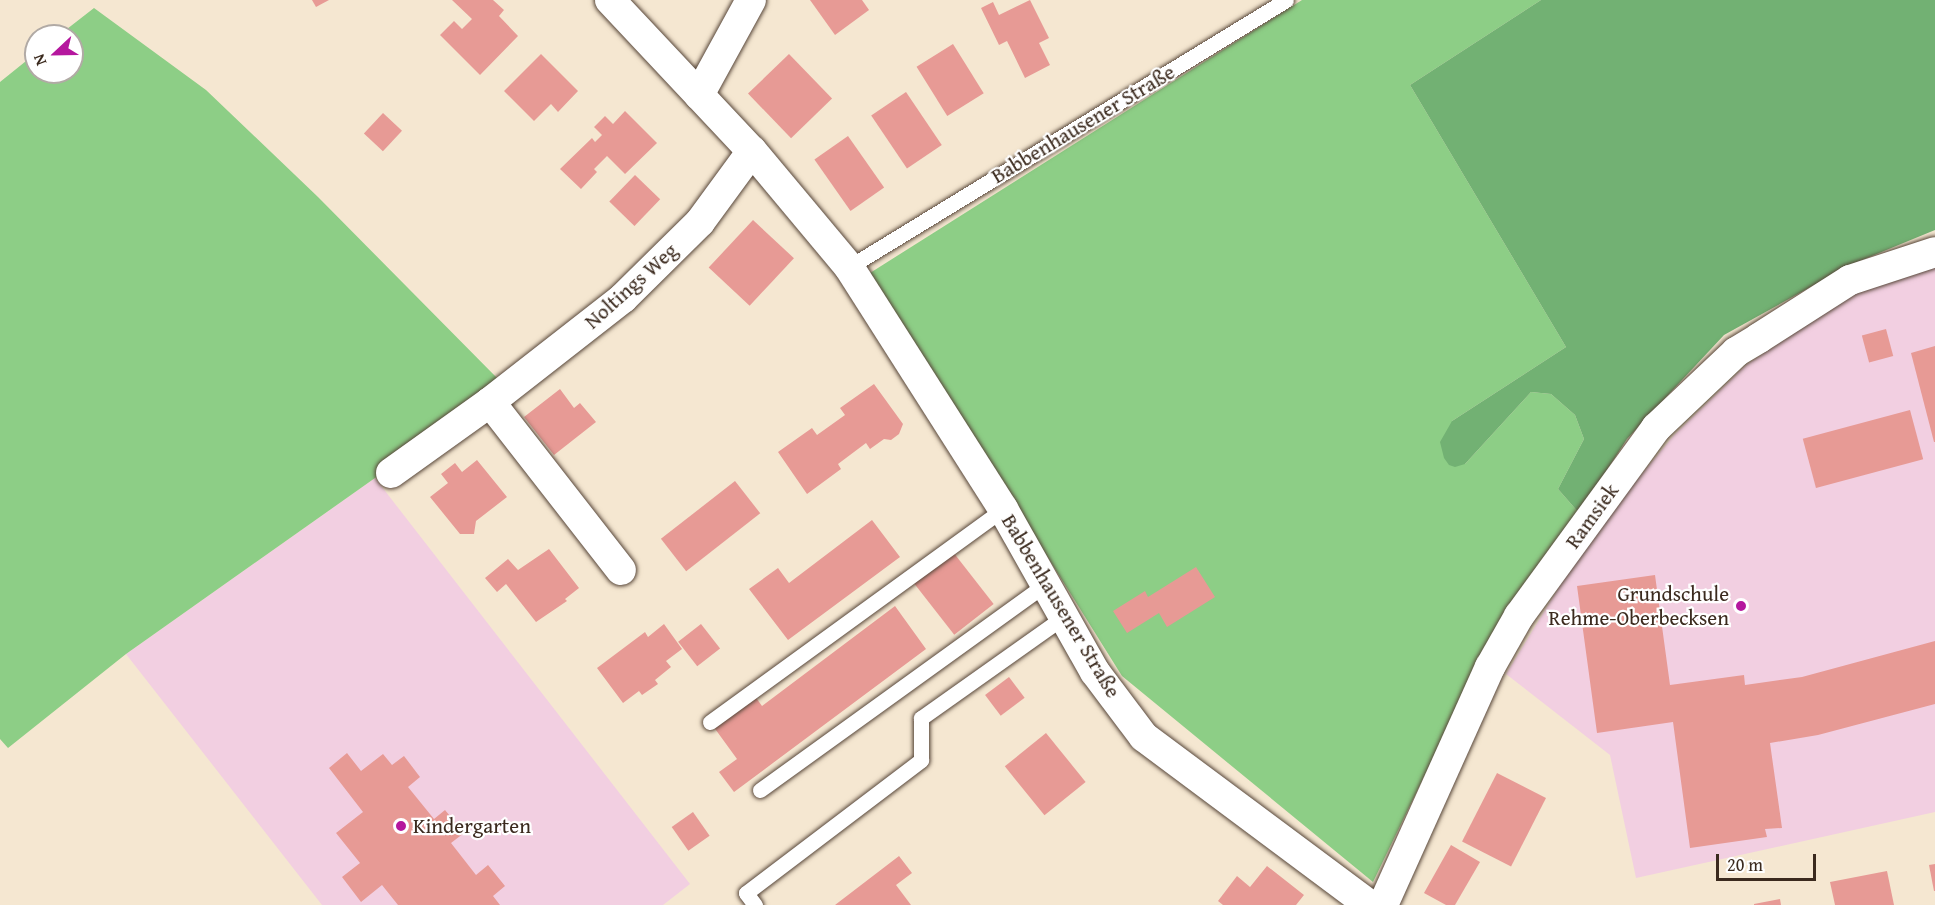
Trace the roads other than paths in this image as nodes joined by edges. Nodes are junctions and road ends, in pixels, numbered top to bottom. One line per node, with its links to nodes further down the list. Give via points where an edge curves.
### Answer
1 (610, 0): 4 (street, Babbenhausener Straße)
2 (751, 0): 4 (street)
3 (1286, 0): 7 (lane, Babbenhausener Straße)
4 (699, 95): 5 (street, Babbenhausener Straße)
5 (752, 151): 7 (street, Babbenhausener Straße); 8 (street, Noltings Weg, via 700,222 623,298)
6 (1935, 252): 18 (street, Ramsiek, via 1841,285 1736,352 1656,428 1519,616 1490,667)
7 (849, 267): 10 (street, Babbenhausener Straße)
8 (490, 402): 9 (street, Noltings Weg); 11 (street)
9 (391, 473)
10 (1003, 509): 12 (street, Babbenhausener Straße); 14 (lane)
11 (621, 570)
12 (1046, 584): 13 (street, Babbenhausener Straße); 15 (lane)
13 (1065, 616): 16 (street, Babbenhausener Straße, via 1095,672 1144,737); 17 (lane, via 921,718 921,760 746,893)
14 (710, 722)
15 (760, 790)
16 (1352, 900)
17 (755, 905)
18 (1383, 905)

